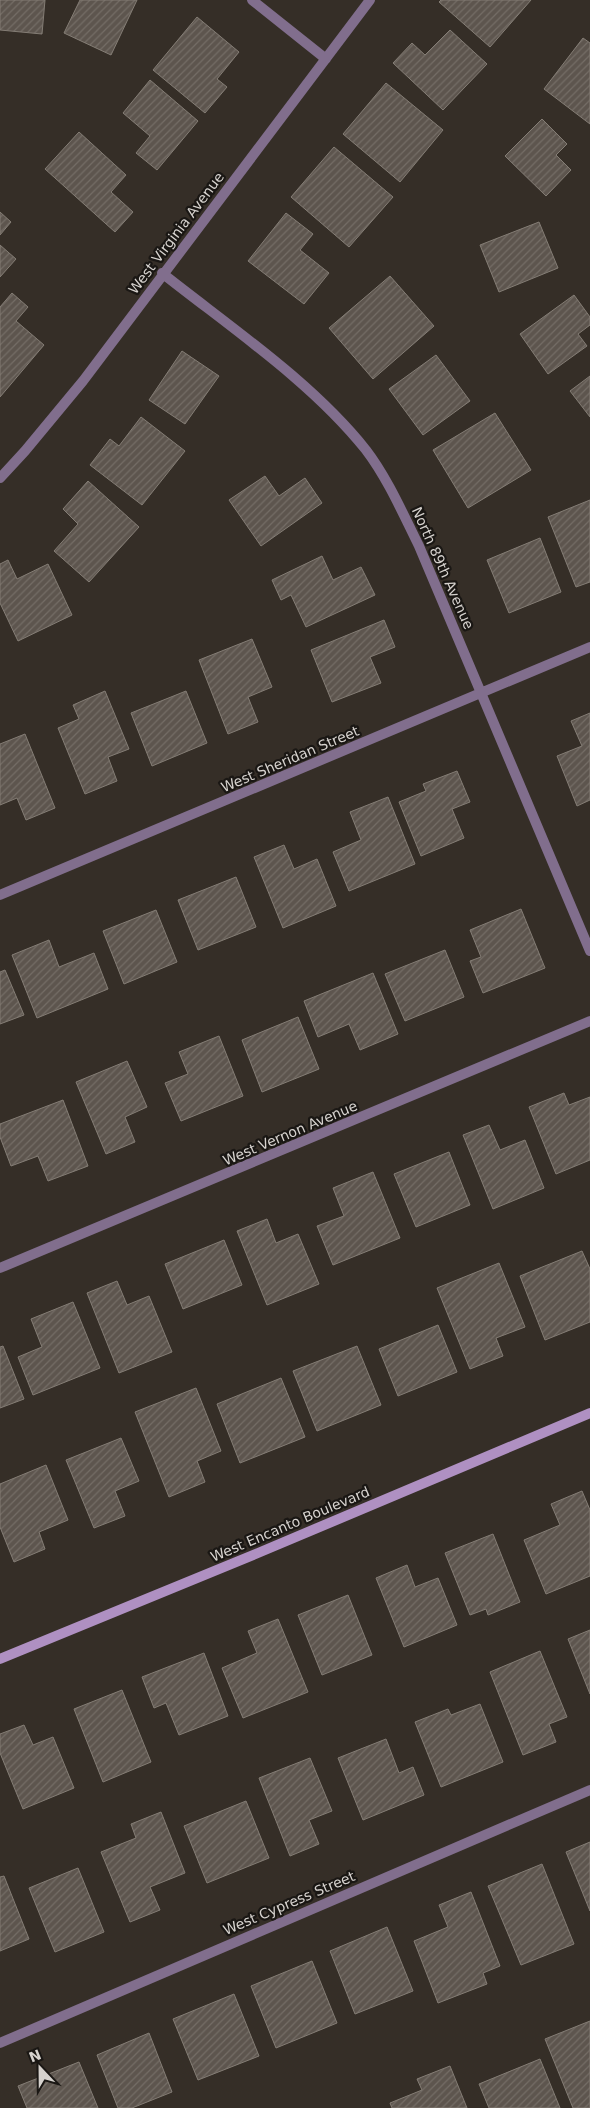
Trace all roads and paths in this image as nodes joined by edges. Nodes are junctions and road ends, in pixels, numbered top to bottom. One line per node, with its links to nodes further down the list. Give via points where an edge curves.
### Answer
1 (252, 0): 3 (street)
2 (370, 0): 3 (street, West Virginia Avenue)
3 (326, 59): 4 (street, West Virginia Avenue)
4 (162, 273): 5 (street, West Virginia Avenue, via 83,381); 7 (street, North 89th Avenue, via 307,389 366,451 419,546)
5 (0, 478)
6 (590, 647): 7 (street, West Sheridan Street)
7 (483, 694): 8 (street, West Sheridan Street); 9 (street, North 89th Avenue)
8 (0, 895)
9 (590, 951)
10 (590, 1021): 11 (street, West Vernon Avenue)
11 (0, 1268)
12 (590, 1413): 13 (street, West Encanto Boulevard)
13 (0, 1659)
14 (590, 1790): 15 (street, West Cypress Street)
15 (0, 2043)

